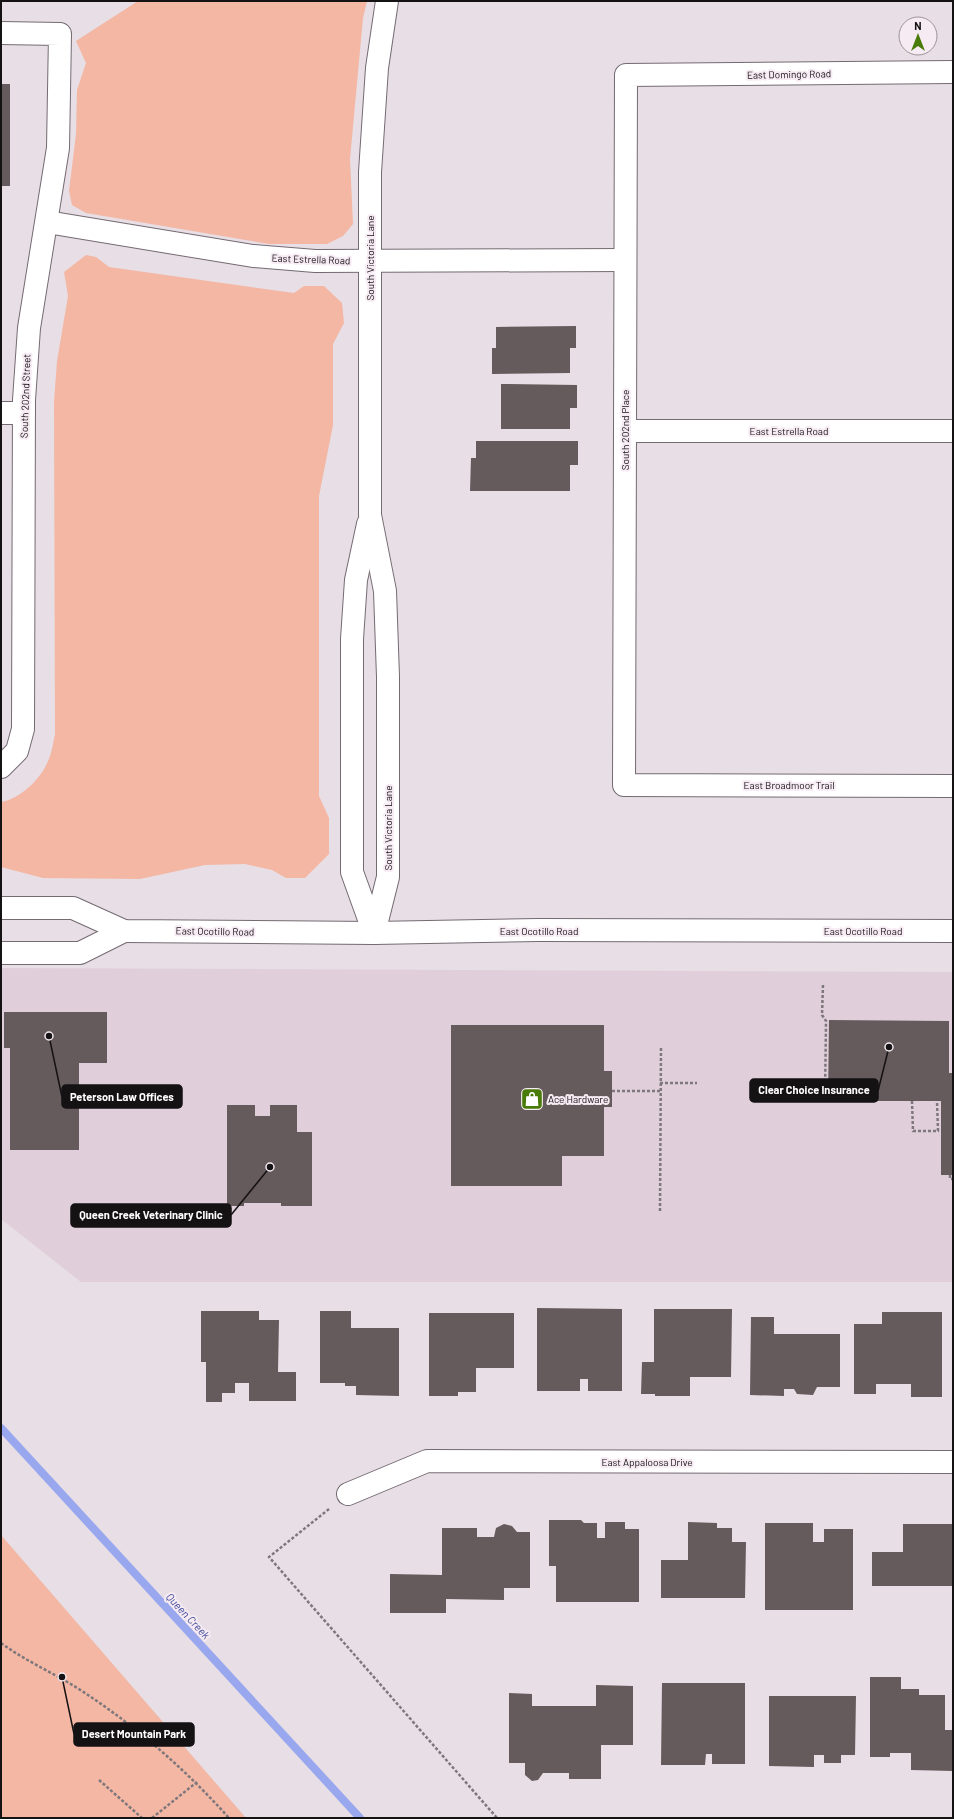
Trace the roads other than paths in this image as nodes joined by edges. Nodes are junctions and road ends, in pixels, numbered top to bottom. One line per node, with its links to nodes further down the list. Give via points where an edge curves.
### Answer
1 (387, 1): 7 (street, South Victoria Lane, via 377,68 373,119)
2 (1, 34): 5 (street, South 202nd Street, via 60,34 58,148)
3 (953, 72): 4 (street, East Domingo Road)
4 (626, 75): 6 (street, South 202nd Place)
5 (47, 222): 7 (street, East Estrella Road, via 270,258); 9 (street, South 202nd Street, via 26,354)
6 (625, 260): 7 (street, East Estrella Road); 10 (street, South 202nd Place)
7 (370, 261): 12 (street, South Victoria Lane)
8 (1, 413): 9 (street)
9 (24, 413): 13 (street, South 202nd Street, via 23,729 20,744)
10 (626, 431): 11 (street, East Estrella Road); 14 (street, South 202nd Place)
11 (953, 431)
12 (370, 515): 19 (street, South Victoria Lane, via 385,591 388,677 388,877); 19 (street, South Victoria Lane, via 356,580 352,639 352,872)
13 (6, 763)
14 (624, 785): 15 (street, East Broadmoor Trail)
15 (953, 786)
16 (1, 908): 17 (street, East Ocotillo Road, via 73,908)
17 (124, 931): 19 (street, East Ocotillo Road); 20 (street, East Ocotillo Road, via 80,953)
18 (953, 931): 19 (street, East Ocotillo Road, via 538,930)
19 (374, 933)
20 (1, 953)
21 (953, 1462): 22 (street, East Appaloosa Drive, via 427,1461)
22 (348, 1494)

